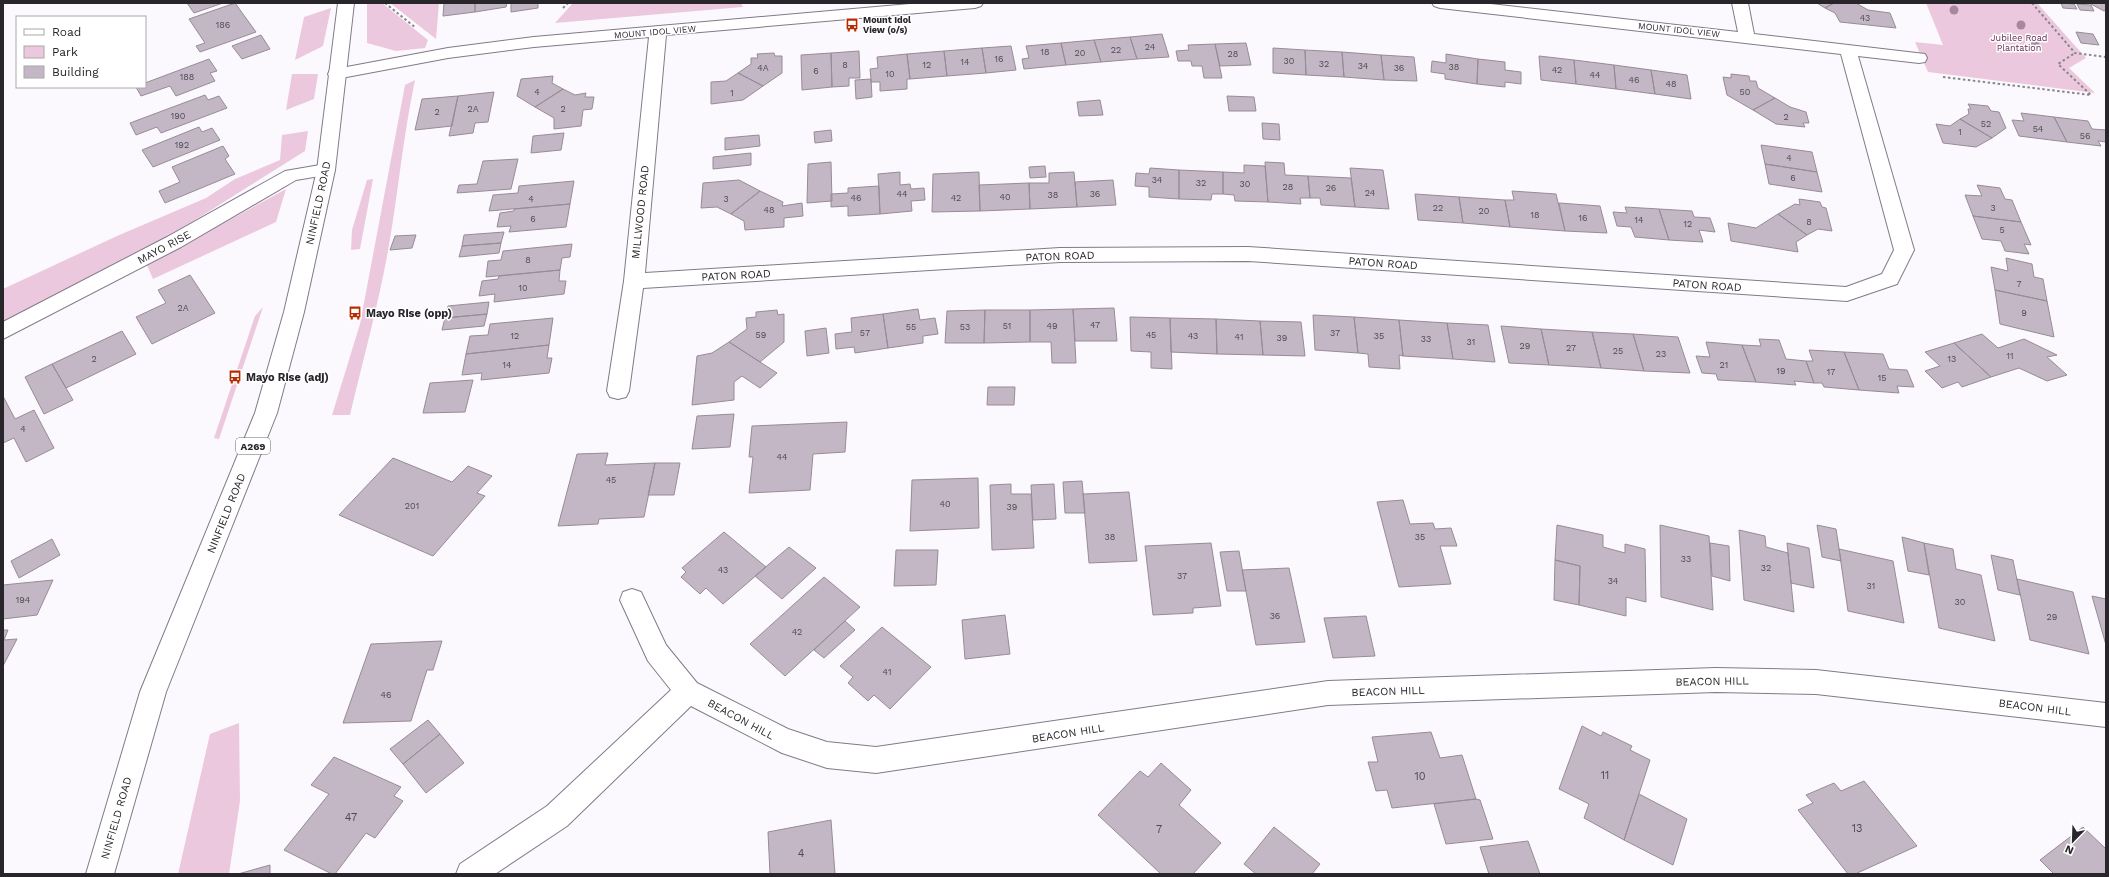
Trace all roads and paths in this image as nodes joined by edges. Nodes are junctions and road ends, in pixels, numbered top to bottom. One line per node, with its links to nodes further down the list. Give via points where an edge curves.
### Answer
1 (346, 3): 13 (street, NINFIELD ROAD / A269)
2 (975, 3): 6 (street, MOUNT IDOL VIEW)
3 (1440, 3): 8 (street, MOUNT IDOL VIEW)
4 (1740, 3): 8 (street)
5 (2032, 3): 10 (path)
6 (934, 4): 7 (street, MOUNT IDOL VIEW)
7 (658, 32): 13 (street, MOUNT IDOL VIEW, via 534,42 464,51); 15 (street, MILLWOOD ROAD)
8 (1747, 38): 9 (street, MOUNT IDOL VIEW)
9 (1848, 50): 12 (street, MOUNT IDOL VIEW); 15 (street, PATON ROAD, via 1904,250 1890,279 1847,294 1248,254 1060,255)
10 (2075, 53): 11 (path); 12 (path, via 2058,64 2091,95 1926,74)
11 (2106, 57)
12 (1919, 58)
13 (336, 74): 14 (street, NINFIELD ROAD / A269)
14 (326, 170): 16 (street, MAYO RISE, via 291,175 174,242); 21 (street, NINFIELD ROAD / A269, via 294,312 266,413 153,692)
15 (634, 281): 17 (street, MILLWOOD ROAD)
16 (3, 331)
17 (618, 391)
18 (632, 600): 19 (street, BEACON HILL, via 657,653)
19 (688, 691): 20 (street, BEACON HILL, via 782,740 827,755 876,760 1328,693 1716,680 1816,682); 22 (street, via 557,816)
20 (2106, 715)
21 (100, 874)
22 (470, 874)

